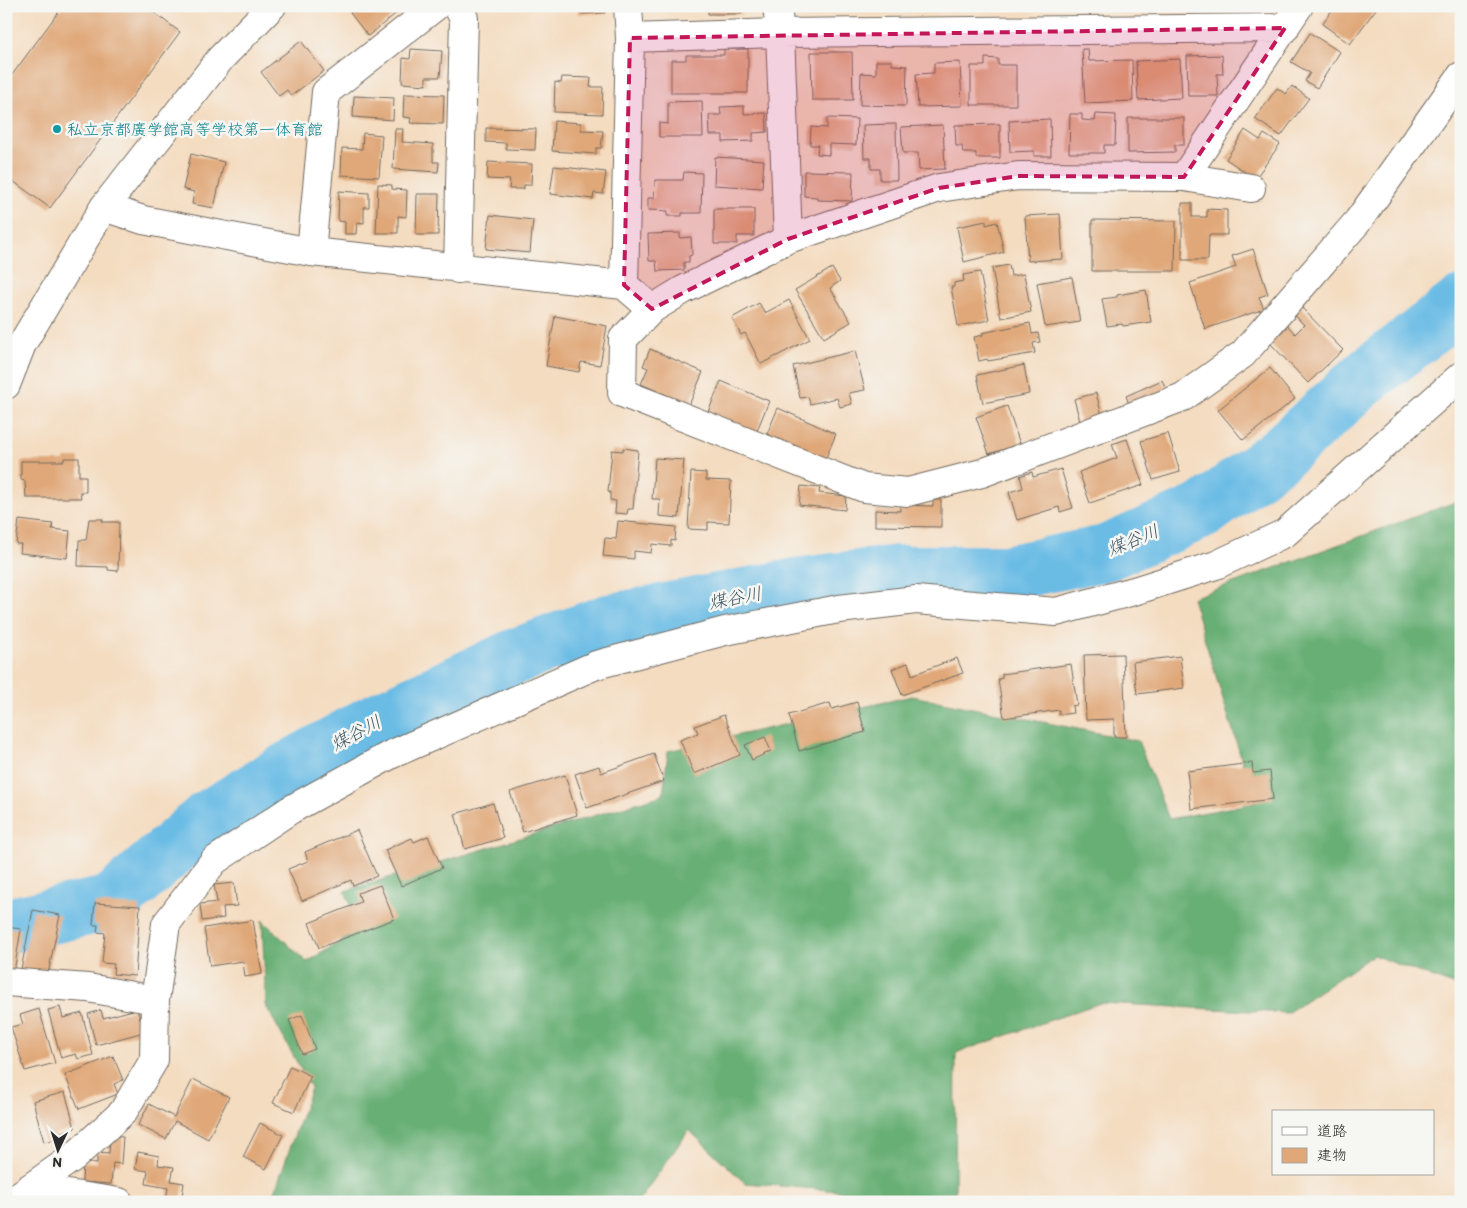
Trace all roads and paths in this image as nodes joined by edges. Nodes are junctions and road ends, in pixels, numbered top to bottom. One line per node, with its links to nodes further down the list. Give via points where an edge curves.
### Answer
1 (272, 6): 12 (street, via 221,58)
2 (436, 6): 14 (street, via 326,92)
3 (457, 6): 15 (street, via 464,18)
4 (628, 6): 8 (street)
5 (777, 6): 7 (street)
6 (1292, 17): 7 (street); 10 (street)
7 (780, 34): 8 (street); 13 (street)
8 (630, 38): 16 (street)
9 (1461, 76): 17 (street, via 1358,221 1243,354 1183,397 982,473 908,492 864,488 622,393 623,339)
10 (1184, 177): 11 (street); 13 (street, via 1018,176 939,188)
11 (1251, 188)
12 (104, 207): 14 (street, via 143,220); 19 (street, via 22,344)
13 (788, 239): 17 (street, via 683,290)
14 (311, 252): 15 (street)
15 (458, 268): 16 (street)
16 (624, 285): 17 (street)
17 (652, 309)
18 (1461, 376): 21 (street, via 1285,533 1216,565 1056,612 916,600 839,608 725,631 596,665 390,755 290,810 214,861 166,924)
19 (6, 385)
20 (6, 982): 21 (street, via 88,988)
21 (156, 1000): 22 (street, via 154,1060 123,1112 76,1156)
22 (19, 1195): 23 (street)
23 (120, 1202)

